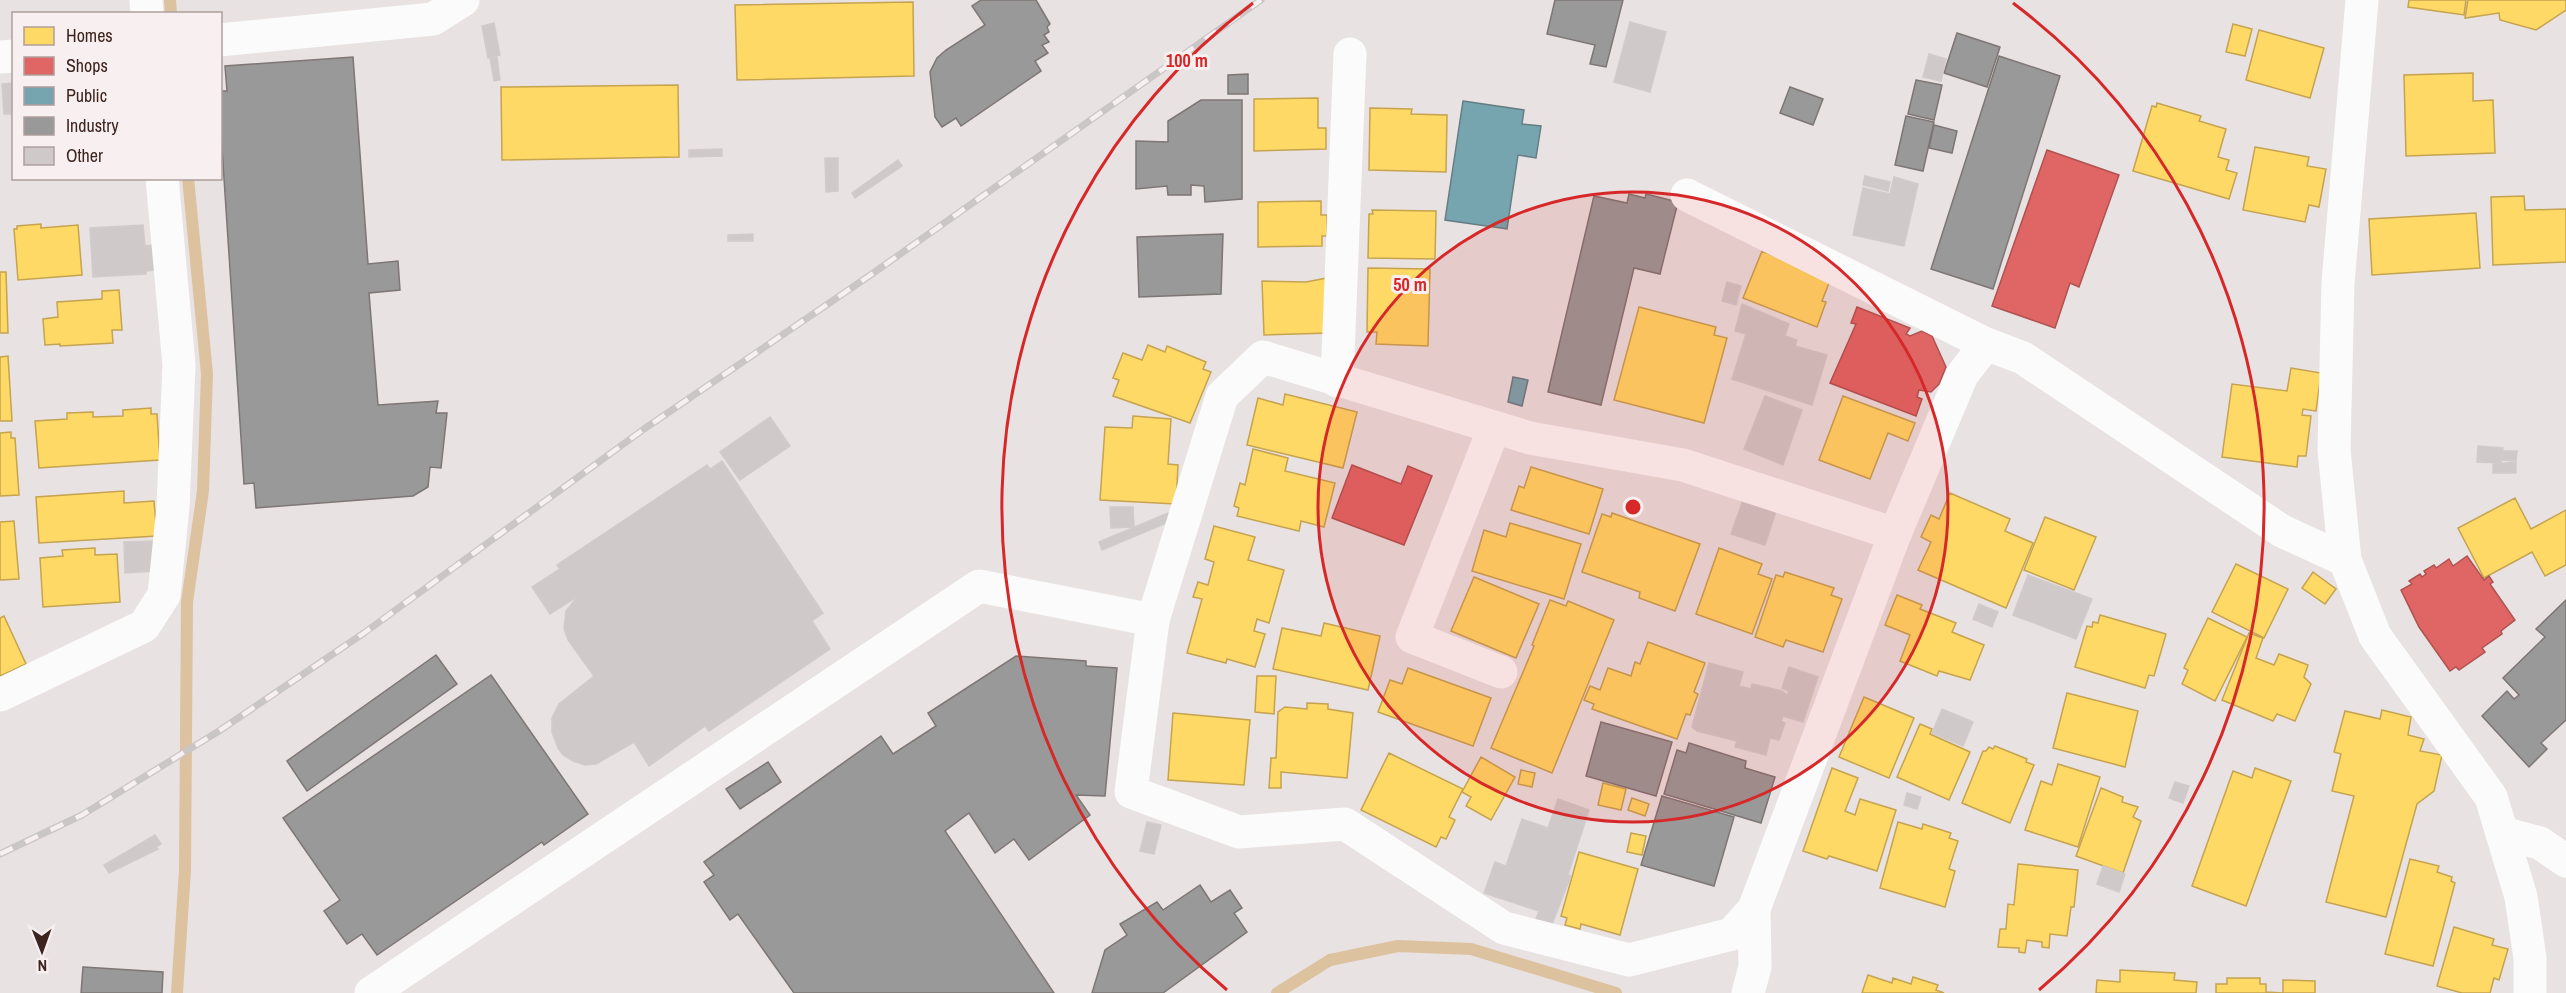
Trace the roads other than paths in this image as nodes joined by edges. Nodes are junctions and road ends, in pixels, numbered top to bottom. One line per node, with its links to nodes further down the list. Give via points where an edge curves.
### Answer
1 (463, 0): 3 (street, via 434,19)
2 (2362, 0): 11 (street, via 2338,283 2334,450)
3 (222, 40)
4 (1350, 54): 8 (street)
5 (162, 180): 14 (street, via 179,365 173,507 164,595 144,626)
6 (1688, 195): 7 (street)
7 (1986, 344): 10 (street, via 1962,375); 11 (street, via 2023,358 2282,531)
8 (1337, 381): 9 (street); 12 (street, via 1263,357 1222,396)
9 (1494, 428): 10 (street, via 1683,465); 13 (street, via 1412,637)
10 (1895, 534): 17 (street)
11 (2345, 561): 15 (street, via 2375,636 2491,796)
12 (1154, 620): 17 (street, via 1131,792 1239,832 1345,824 1504,928 1629,960 1732,934); 18 (street, via 979,586)
13 (1501, 672)
14 (0, 695)
15 (2502, 833): 16 (street, via 2540,843); 20 (street, via 2521,897 2530,958)
16 (2566, 861)
17 (1754, 909): 19 (street, via 1755,967)
18 (371, 993)
19 (1748, 993)
20 (2530, 993)

